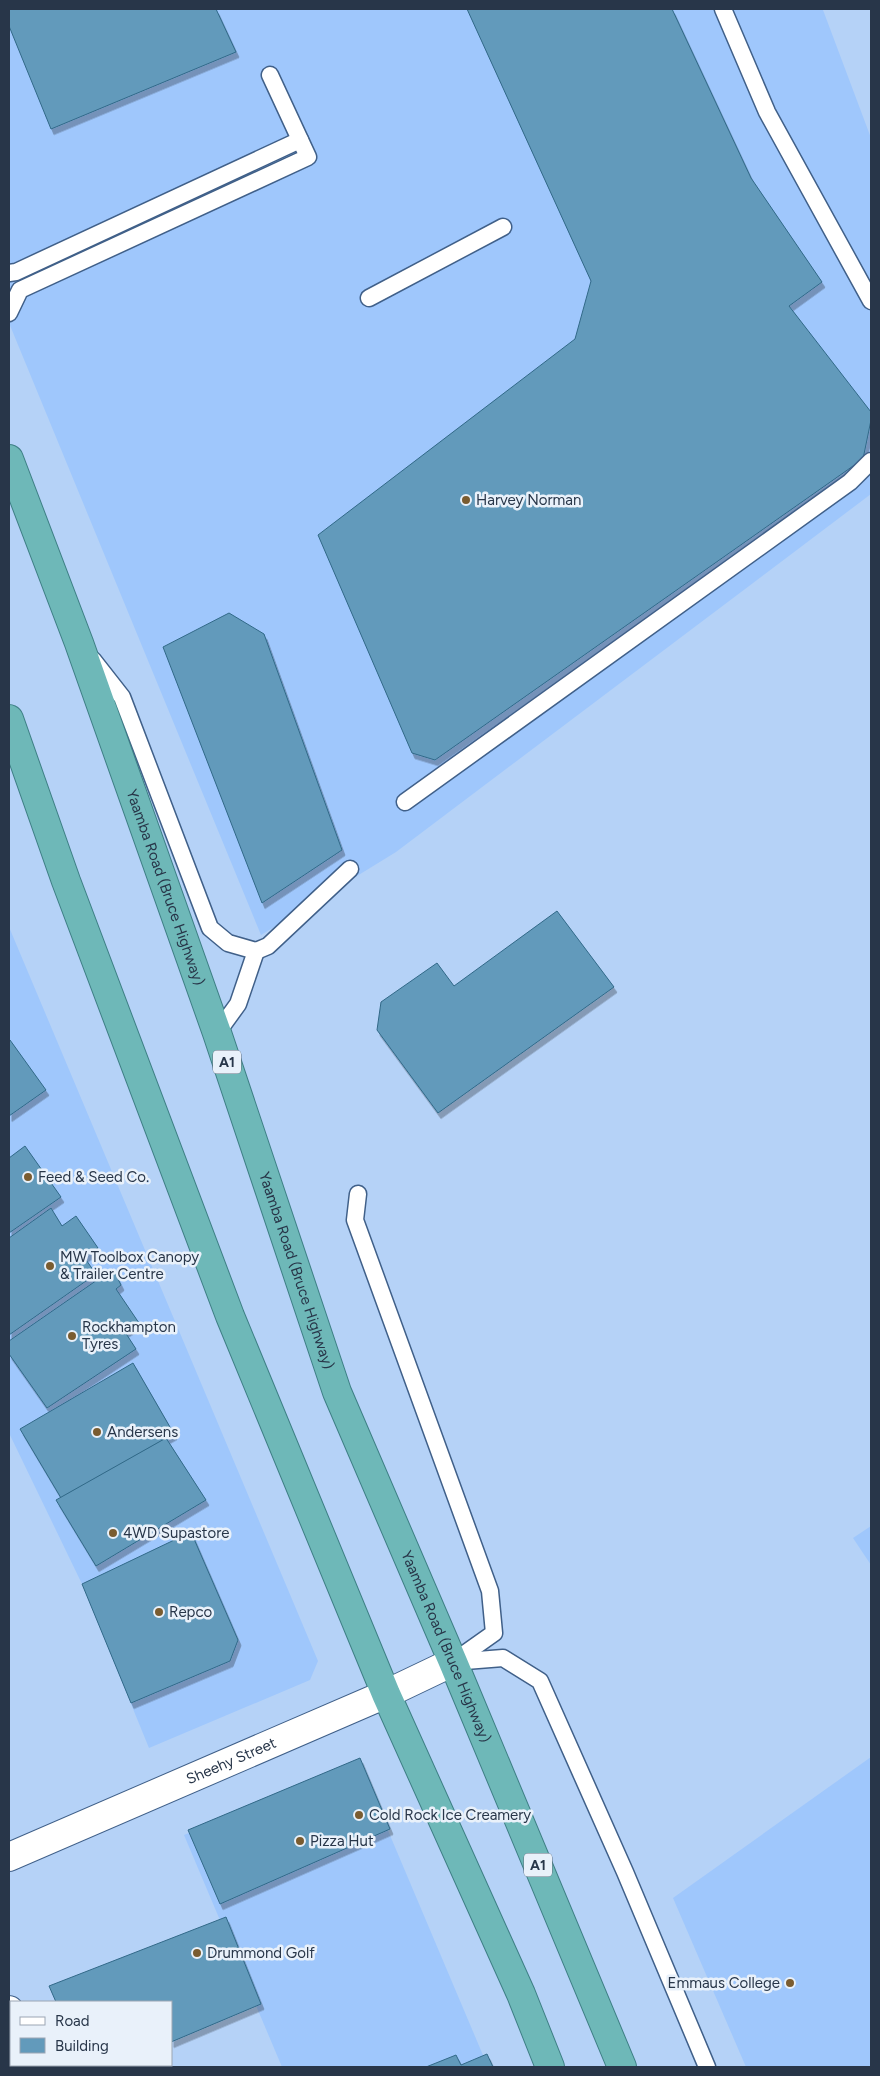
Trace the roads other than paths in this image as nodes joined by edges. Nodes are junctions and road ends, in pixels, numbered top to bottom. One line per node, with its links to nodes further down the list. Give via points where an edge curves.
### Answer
1 (724, 9): 7 (lane, via 767,112)
2 (270, 74): 3 (lane)
3 (300, 140): 5 (lane); 8 (lane, via 308,157 20,290)
4 (503, 227): 6 (lane)
5 (9, 273)
6 (369, 298)
7 (871, 301)
8 (9, 313)
9 (9, 459): 11 (highway, Yaamba Road (Bruce Highway) / A1)
10 (871, 461): 13 (lane, via 842,488)
11 (79, 643): 15 (lane, via 122,697 210,928 228,943); 16 (highway, Yaamba Road (Bruce Highway) / A1)
12 (9, 719): 19 (highway, via 66,881 230,1316)
13 (405, 802)
14 (350, 869): 15 (lane, via 268,946)
15 (256, 951): 16 (lane, via 238,1004)
16 (217, 1033): 18 (highway, Yaamba Road (Bruce Highway) / A1, via 337,1392)
17 (358, 1194): 18 (lane, via 355,1220 490,1591 494,1633)
18 (453, 1662): 19 (street, Sheehy Street); 22 (highway, Yaamba Road (Bruce Highway) / A1); 23 (lane, via 503,1658 540,1681)
19 (386, 1694): 20 (street, Sheehy Street); 21 (highway, via 522,1994)
20 (9, 1857)
21 (550, 2067)
22 (622, 2067)
23 (707, 2067)

